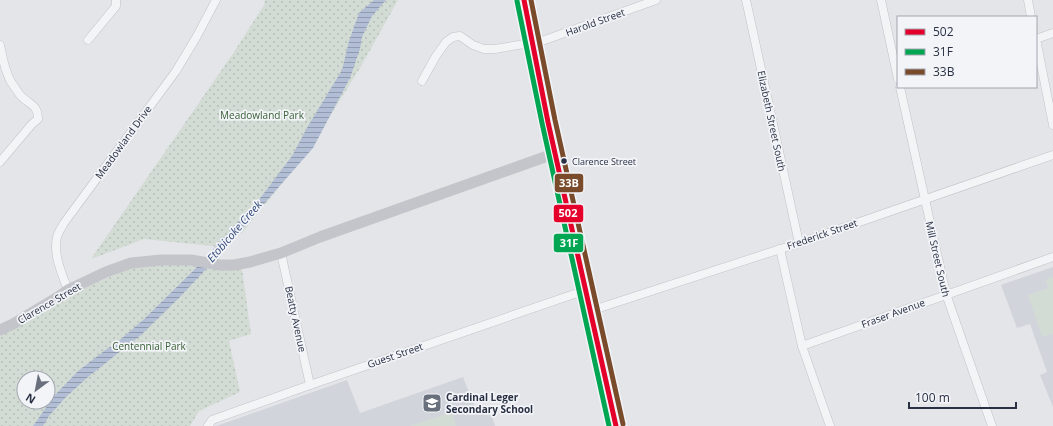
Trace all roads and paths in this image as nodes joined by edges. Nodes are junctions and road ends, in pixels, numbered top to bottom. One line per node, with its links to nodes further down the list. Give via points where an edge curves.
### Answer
1 (116, 0): 11 (street, via 116,6)
2 (216, 0): 27 (street, Meadowland Drive, via 176,71 64,223 57,237 56,246)
3 (524, 0): 12 (main road)
4 (656, 0): 12 (street, Harold Street)
5 (746, 0): 23 (street, Elizabeth Street South)
6 (881, 0): 15 (street)
7 (1028, 0): 8 (street)
8 (1031, 16)
9 (1053, 34): 10 (street)
10 (1037, 39)
11 (88, 40)
12 (533, 42): 16 (street, Harold Street, via 484,49 460,36 453,37 436,56); 19 (main road)
13 (1037, 44): 18 (street)
14 (0, 45): 21 (street, via 5,70 12,84 38,113 38,119)
15 (897, 74)
16 (422, 81)
17 (900, 88): 22 (street, Mill Street South)
18 (1053, 125)
19 (556, 152): 25 (street, Clarence Street); 28 (main road)
20 (1053, 154): 22 (street, Frederick Street)
21 (0, 162)
22 (924, 199): 23 (street, Frederick Street); 29 (street, Mill Street South)
23 (799, 242): 24 (street, Frederick Street)
24 (780, 249): 30 (street, Frederick Street); 32 (street)
25 (281, 253): 27 (street, Clarence Street, via 234,265 191,260 131,263); 33 (street, Beatty Avenue)
26 (1053, 257): 29 (street, Fraser Avenue)
27 (68, 290): 31 (street, Clarence Street)
28 (586, 290): 30 (main road); 33 (street, Guest Street)
29 (946, 294): 32 (street, Fraser Avenue); 37 (street, Mill Street South)
30 (590, 311): 35 (main road)
31 (0, 330)
32 (802, 346): 36 (street)
33 (310, 385): 34 (street, Guest Street, via 212,420)
34 (208, 426)
35 (616, 426)
36 (830, 426)
37 (992, 426)

